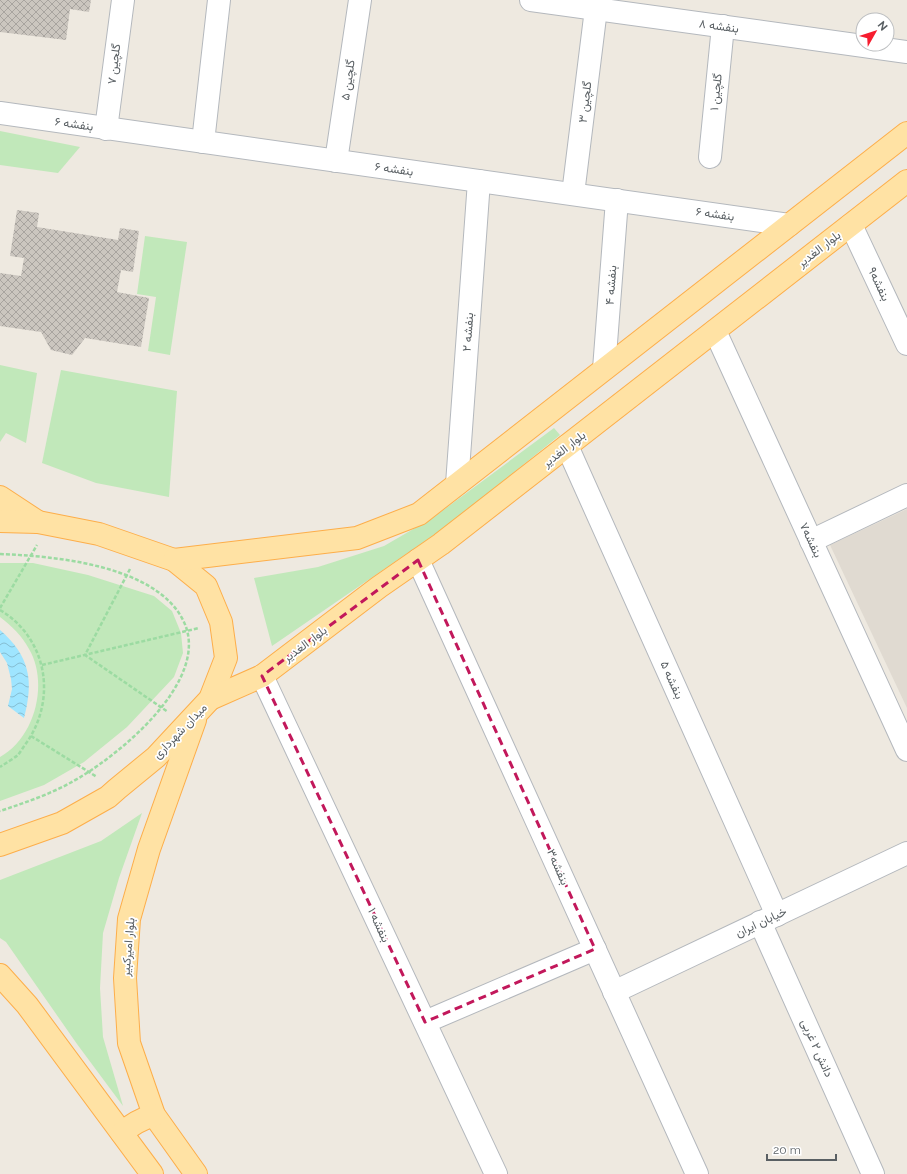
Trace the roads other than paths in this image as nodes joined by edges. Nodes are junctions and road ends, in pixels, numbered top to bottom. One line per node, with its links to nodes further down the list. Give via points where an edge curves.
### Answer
1 (123, 0): 10 (street, گلچین ۷)
2 (219, 0): 12 (street)
3 (360, 0): 14 (street, گلچین ۵)
4 (531, 0): 6 (street, بنفشه ۸)
5 (638, 7): 6 (street, بنفشه ۸); 7 (street, بنفشه ۸)
6 (596, 9): 17 (street, گلچین ۳)
7 (723, 26): 8 (street, بنفشه ۸); 13 (street, گلچین ۱)
8 (907, 52)
9 (0, 114): 10 (street, بنفشه ۶)
10 (106, 129): 12 (street, بنفشه ۶)
11 (907, 133): 19 (main road)
12 (203, 142): 14 (street, بنفشه ۶)
13 (710, 157)
14 (336, 161): 15 (street, بنفشه ۶)
15 (479, 181): 17 (street, بنفشه ۶); 25 (street, بنفشه ۲)
16 (907, 181): 20 (main road, بلوار الغدیر)
17 (573, 194): 18 (street, بنفشه ۶)
18 (617, 200): 19 (street, بنفشه ۶); 23 (street, بنفشه ۴)
19 (789, 225): 23 (main road)
20 (851, 225): 21 (main road, بلوار الغدیر); 22 (street, بنفشه۹)
21 (715, 331): 24 (main road, بلوار الغدیر); 30 (street, بنفشه۷)
22 (907, 344)
23 (604, 369): 25 (main road)
24 (567, 446): 32 (main road, بلوار الغدیر); 38 (street, بنفشه ۵)
25 (457, 484): 31 (main road, via 419,514 357,538)
26 (907, 495): 30 (street)
27 (0, 497): 29 (main road)
28 (0, 521): 29 (main road, میدان شهرداری)
29 (44, 523): 31 (main road, میدان شهرداری, via 99,534)
30 (811, 540): 35 (street, بنفشه۷)
31 (174, 560): 34 (main road, میدان شهرداری, via 206,586 221,622 226,658)
32 (418, 560): 33 (main road, بلوار الغدیر); 39 (street, بنفشه۳)
33 (262, 676): 34 (main road, بلوار الغدیر); 42 (street, بنفشه ۱)
34 (198, 712): 36 (main road, میدان شهرداری, via 156,757 108,797 62,823); 43 (main road, بلوار امیرکبیر, via 149,850 129,918 124,978 129,1043)
35 (907, 750)
36 (0, 845)
37 (907, 854): 38 (street, خیابان ایران)
38 (769, 918): 41 (street, خیابان ایران); 49 (street, دانش ۲ غربی)
39 (595, 949): 41 (street, بنفشه۳); 42 (street)
40 (0, 975): 44 (main road, via 27,1005)
41 (614, 992): 48 (street, بنفشه۳)
42 (425, 1022): 47 (street, بنفشه ۱)
43 (154, 1115): 44 (main road, via 137,1121); 46 (main road, بلوار امیرکبیر)
44 (122, 1133): 45 (main road)
45 (152, 1174)
46 (196, 1174)
47 (496, 1174)
48 (697, 1174)
49 (873, 1174)

